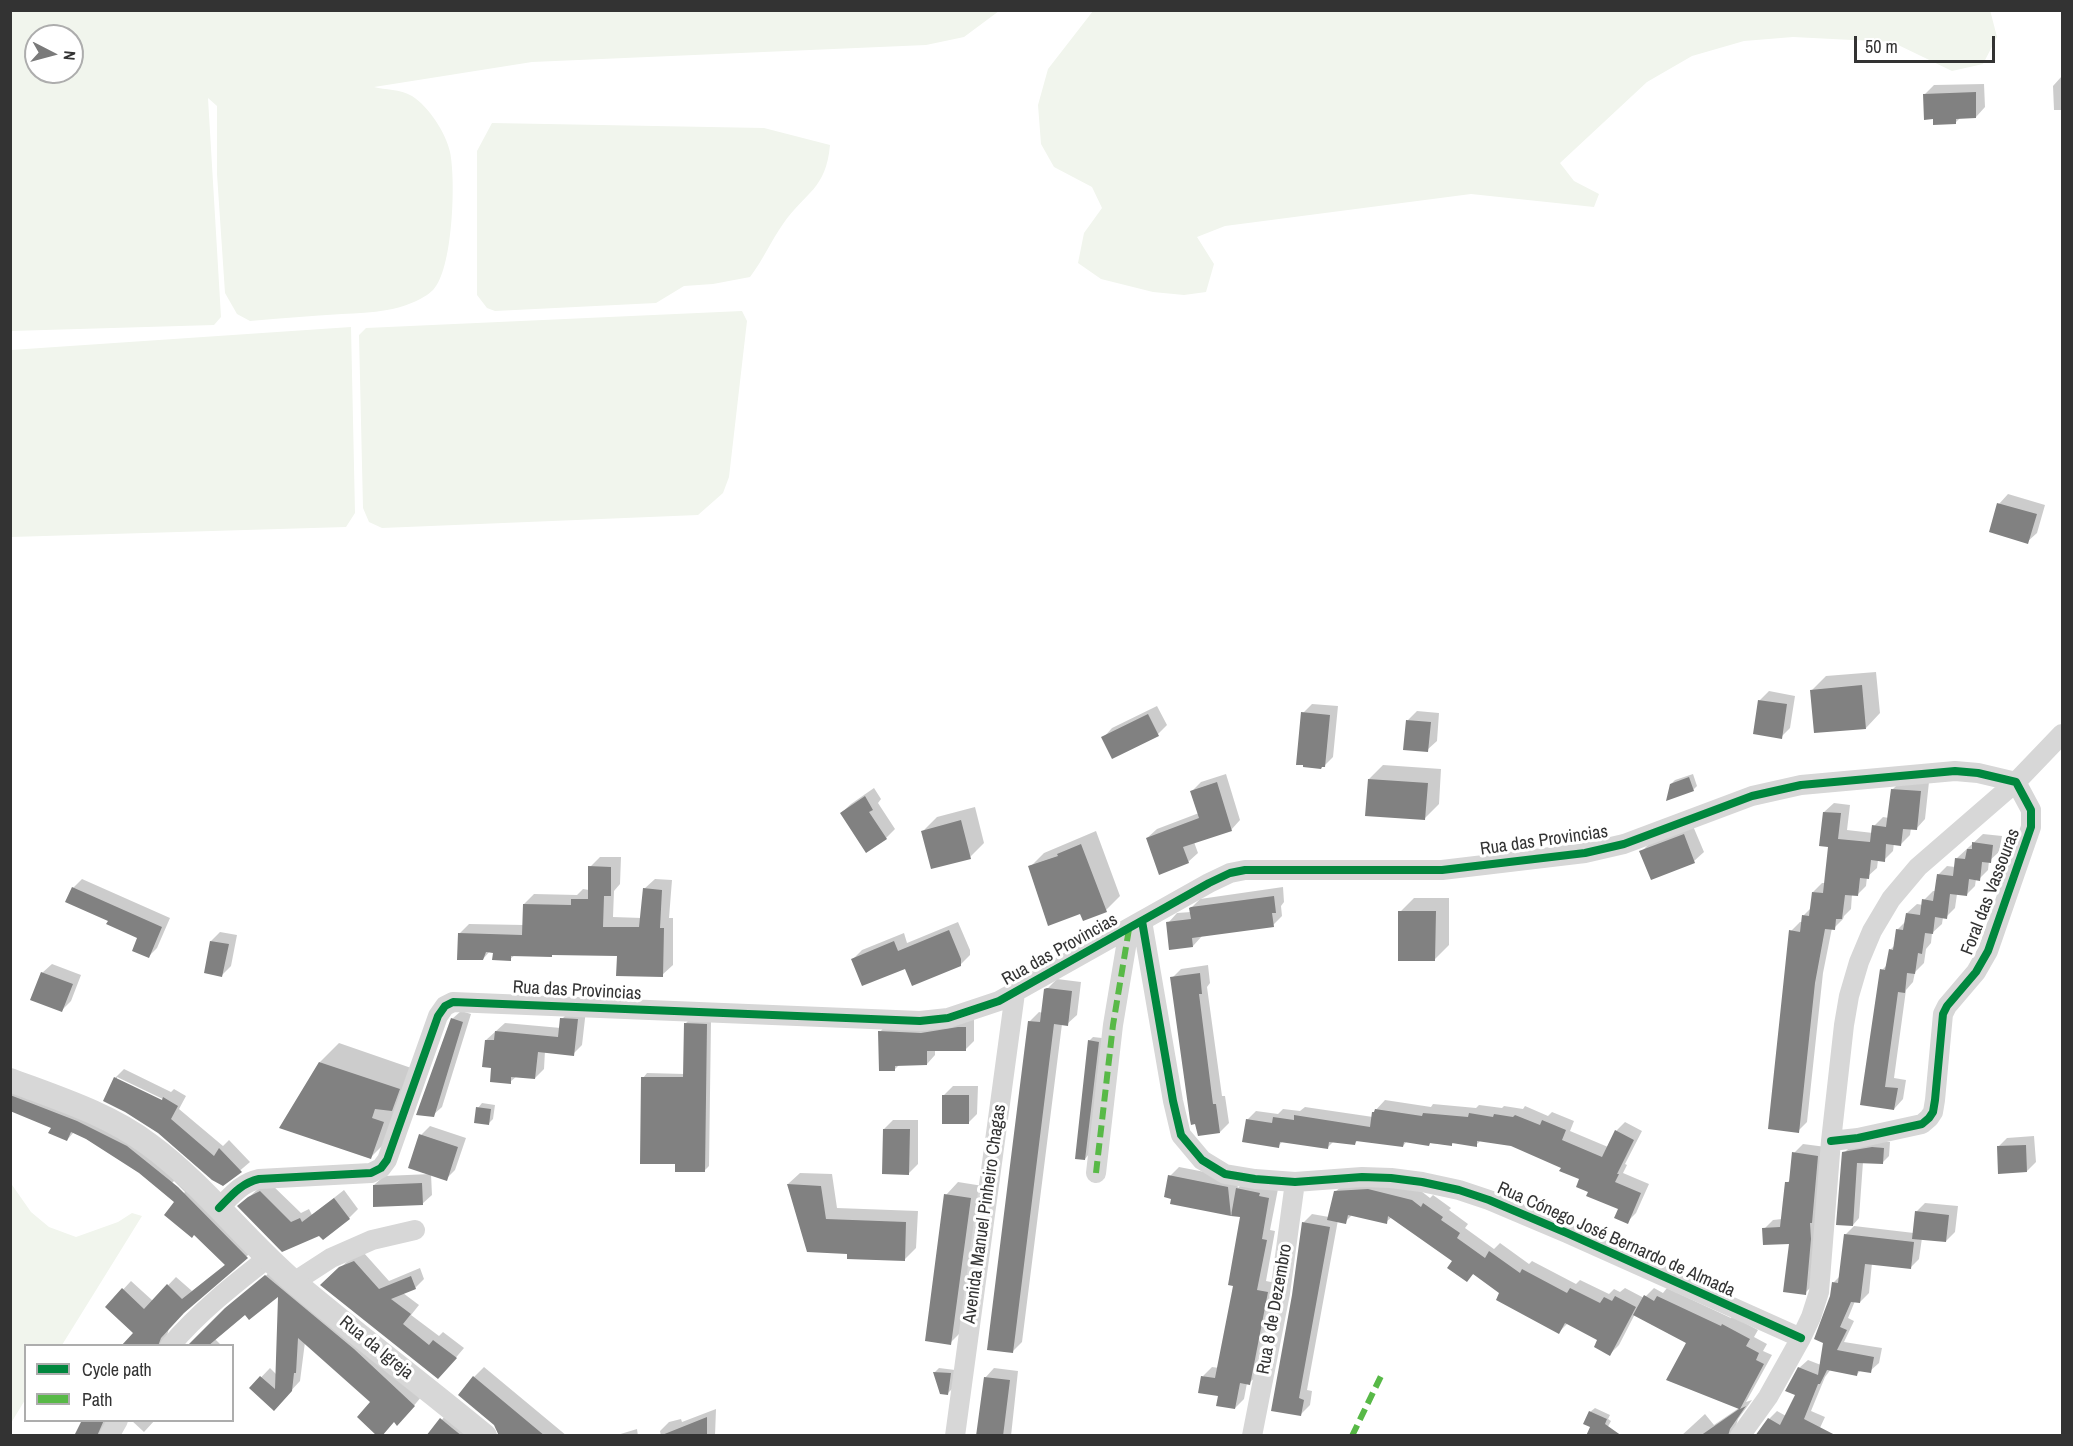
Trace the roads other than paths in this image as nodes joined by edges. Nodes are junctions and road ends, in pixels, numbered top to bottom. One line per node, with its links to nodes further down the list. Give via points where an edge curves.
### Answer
1 (2062, 735): 2 (street)
2 (2016, 782): 3 (street, Rua das Provincias, via 1954,771 1801,784 1752,796 1624,844 1584,853 1442,870 1245,870 1209,883); 6 (street, via 1918,867 1891,899 1872,931 1849,996); 6 (street, Foral das Vassouras, via 2031,810 2031,827 1983,961 1943,1014 1933,1112 1922,1124)
3 (1136, 925): 4 (street, Rua das Provincias); 7 (street, via 1113,1025); 8 (street, Rua Cónego José Bernardo de Almada, via 1181,1135 1202,1160 1225,1174)
4 (1015, 993): 9 (street, Rua das Provincias, via 986,1007 920,1021 453,1002 438,1016 381,1168 371,1173 249,1181); 18 (street, Avenida Manuel Pinheiro Chagas)
5 (10, 1080): 9 (street, Rua da Igreja, via 91,1111 128,1130 174,1164)
6 (1831, 1141): 13 (street, via 1819,1292)
7 (1096, 1173)
8 (1295, 1182): 13 (street, Rua Cónego José Bernardo de Almada, via 1391,1178 1459,1190 1567,1233); 19 (street, Rua 8 de Dezembro, via 1280,1293)
9 (219, 1208): 11 (street, Rua da Igreja)
10 (415, 1230): 12 (street, via 372,1240 331,1258)
11 (269, 1257): 12 (street, Rua da Igreja); 14 (street, via 190,1322)
12 (294, 1282): 17 (street, Rua da Igreja)
13 (1801, 1338): 20 (street, via 1768,1397)
14 (172, 1344)
15 (117, 1422): 16 (street)
16 (109, 1436)
17 (485, 1436)
18 (955, 1436)
19 (1252, 1436)
20 (1740, 1436)

